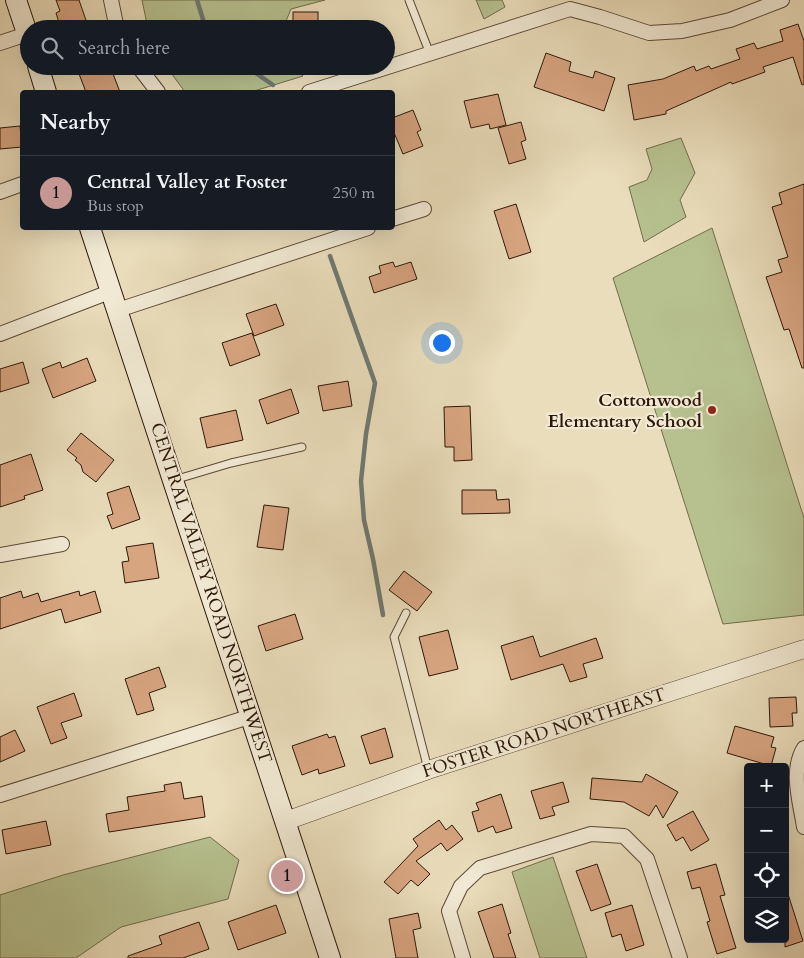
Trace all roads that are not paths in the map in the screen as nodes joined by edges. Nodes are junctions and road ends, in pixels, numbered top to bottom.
1 (16, 0) edge
2 (111, 0) edge
3 (410, 0) edge
4 (782, 0) edge
5 (570, 5) edge
6 (22, 20) edge
7 (115, 20) edge
8 (20, 39) edge
9 (0, 43) edge
10 (430, 54) junction
11 (395, 65) edge
12 (41, 75) edge
13 (145, 75) edge
14 (363, 75) edge
15 (45, 90) edge
16 (156, 90) edge
17 (315, 90) edge
18 (20, 185) edge
19 (0, 192) edge
20 (424, 209) dead end
21 (395, 218) edge
22 (91, 230) edge
23 (361, 230) edge
24 (115, 300) junction
25 (0, 334) edge
26 (302, 446) dead end
27 (174, 480) junction
28 (62, 544) dead end
29 (0, 555) edge
30 (406, 613) dead end
31 (804, 649) edge
32 (252, 716) junction
33 (804, 748) edge
34 (428, 770) junction
35 (0, 795) edge
36 (286, 820) junction
37 (804, 826) edge
38 (330, 958) edge
39 (463, 958) edge
40 (680, 958) edge

1 - 6 main road
2 - 7 street
3 - 10 lane
4 - 5 street
5 - 10 street
8 - 9 street
10 - 11 street
12 - 15 main road
13 - 16 street
14 - 17 street
18 - 19 street
20 - 21 street
22 - 24 main road, CENTRAL VALLEY ROAD NORTHWEST
23 - 24 street
24 - 25 street
24 - 27 main road, CENTRAL VALLEY ROAD NORTHWEST
26 - 27 lane
27 - 32 main road, CENTRAL VALLEY ROAD NORTHWEST
28 - 29 street
30 - 34 lane
31 - 34 street, FOSTER ROAD NORTHEAST
32 - 35 street
32 - 36 main road, CENTRAL VALLEY ROAD NORTHWEST
33 - 37 street
34 - 36 street, FOSTER ROAD NORTHEAST
36 - 38 main road, CENTRAL VALLEY ROAD NORTHWEST
39 - 40 street

